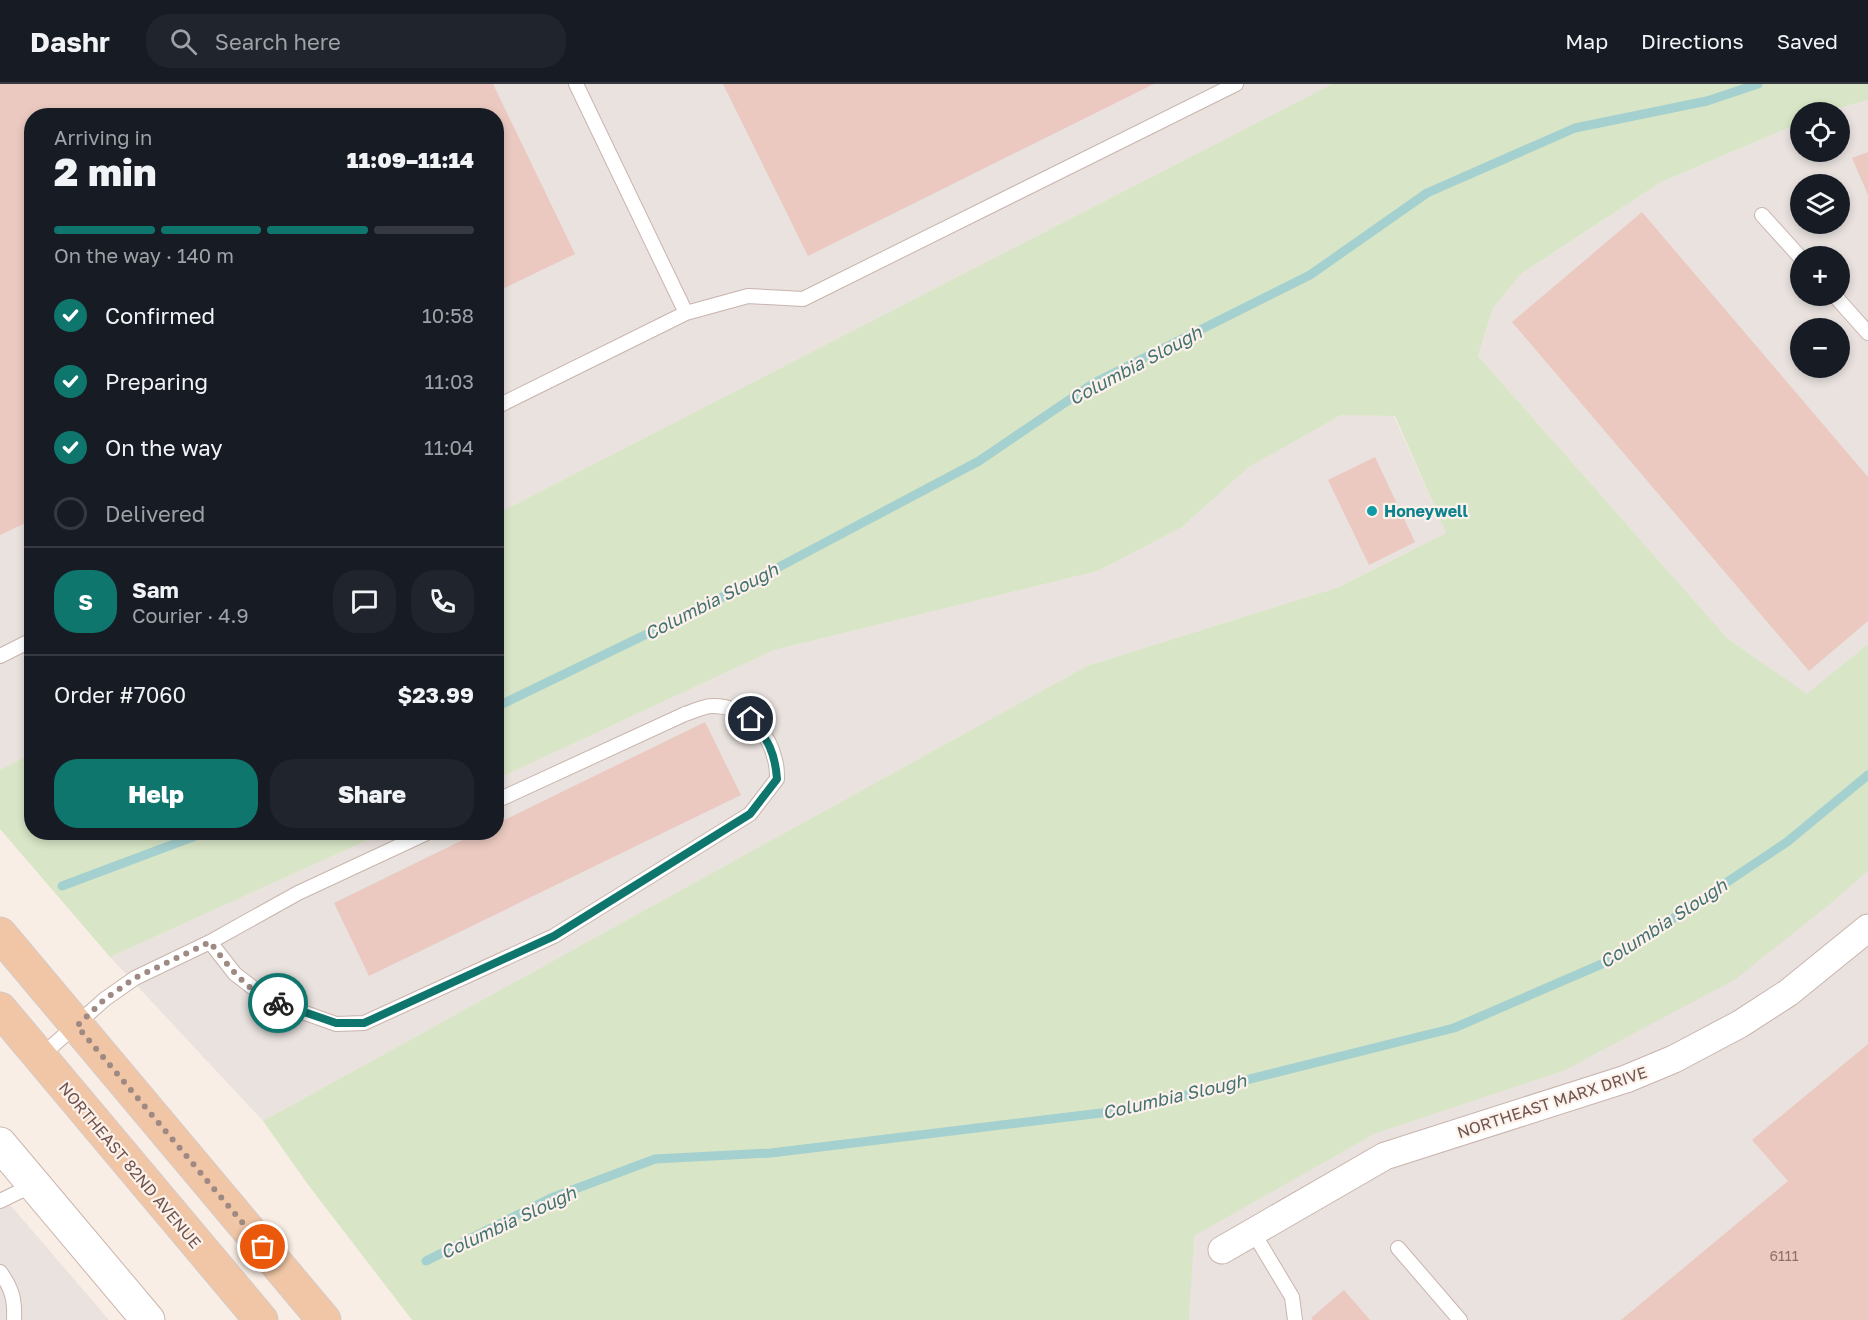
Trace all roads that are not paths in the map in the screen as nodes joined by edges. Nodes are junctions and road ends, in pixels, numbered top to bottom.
1 (576, 84) edge
2 (1236, 84) edge
3 (1762, 215) dead end
4 (1790, 246) edge
5 (1844, 306) edge
6 (686, 313) junction
7 (1868, 333) edge
8 (504, 403) edge
9 (24, 644) edge
10 (0, 656) edge
11 (504, 797) edge
12 (412, 840) edge
13 (1868, 928) edge
14 (0, 934) edge
15 (210, 942) junction
16 (0, 1009) edge
17 (77, 1026) junction
18 (40, 1057) junction
19 (0, 1144) edge
20 (34, 1184) junction
21 (0, 1201) edge
22 (1253, 1232) junction
23 (1398, 1248) dead end
24 (1222, 1250) dead end
25 (0, 1272) edge
26 (0, 1311) edge
27 (15, 1313) edge
28 (148, 1320) edge
29 (261, 1320) edge
30 (324, 1320) edge
31 (1295, 1320) edge
32 (1460, 1320) edge

1 - 6 lane
2 - 6 lane
3 - 4 lane
5 - 7 lane
6 - 8 lane
9 - 10 lane
11 - 15 lane
12 - 15 lane
13 - 22 street, NORTHEAST MARX DRIVE
14 - 17 main road
15 - 17 lane
16 - 18 main road, NORTHEAST 82ND AVENUE
17 - 18 lane
17 - 30 main road
18 - 29 main road, NORTHEAST 82ND AVENUE
19 - 20 street
20 - 21 lane
20 - 28 street
22 - 24 street, NORTHEAST MARX DRIVE
22 - 31 lane
23 - 32 lane
25 - 27 lane
26 - 27 lane

